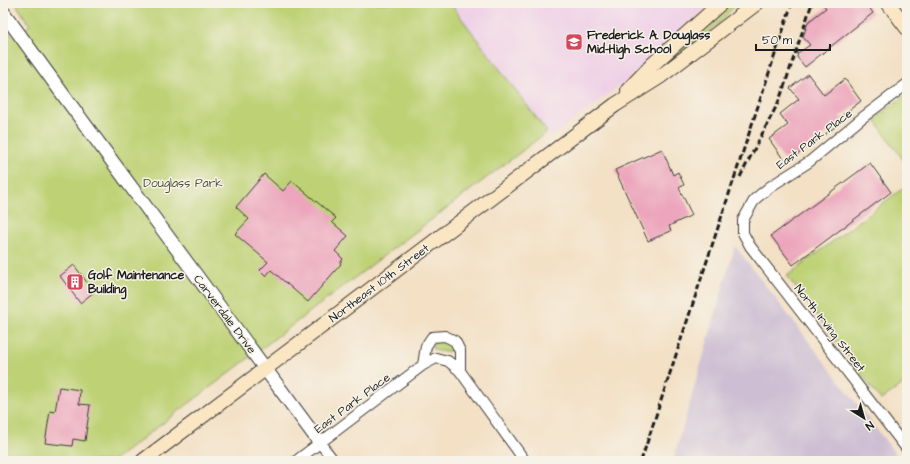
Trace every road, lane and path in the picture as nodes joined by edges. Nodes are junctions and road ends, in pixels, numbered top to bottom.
1 (722, 3) edge
2 (757, 3) edge
3 (888, 3) edge
4 (3, 12) edge
5 (907, 28) edge
6 (907, 84) edge
7 (614, 105) junction
8 (743, 220) joint
9 (423, 365) junction
10 (266, 369) junction
11 (460, 371) junction
12 (320, 443) junction
13 (907, 449) edge
14 (143, 461) edge
15 (296, 461) edge
16 (334, 461) edge
17 (525, 461) edge

1 - 7 main road, Northeast 10th Street
2 - 7 main road, Northeast 10th Street
3 - 5 main road
4 - 10 street, Carverdale Drive
6 - 8 street, East Park Place
7 - 10 main road, Northeast 10th Street
8 - 13 street, North Irving Street
9 - 11 street, East Park Place
9 - 11 street
9 - 12 street, East Park Place
10 - 12 street, Carverdale Drive
10 - 14 main road, Northeast 10th Street
11 - 17 street, East Park Place
12 - 15 street, East Park Place
12 - 16 street, Carverdale Drive

